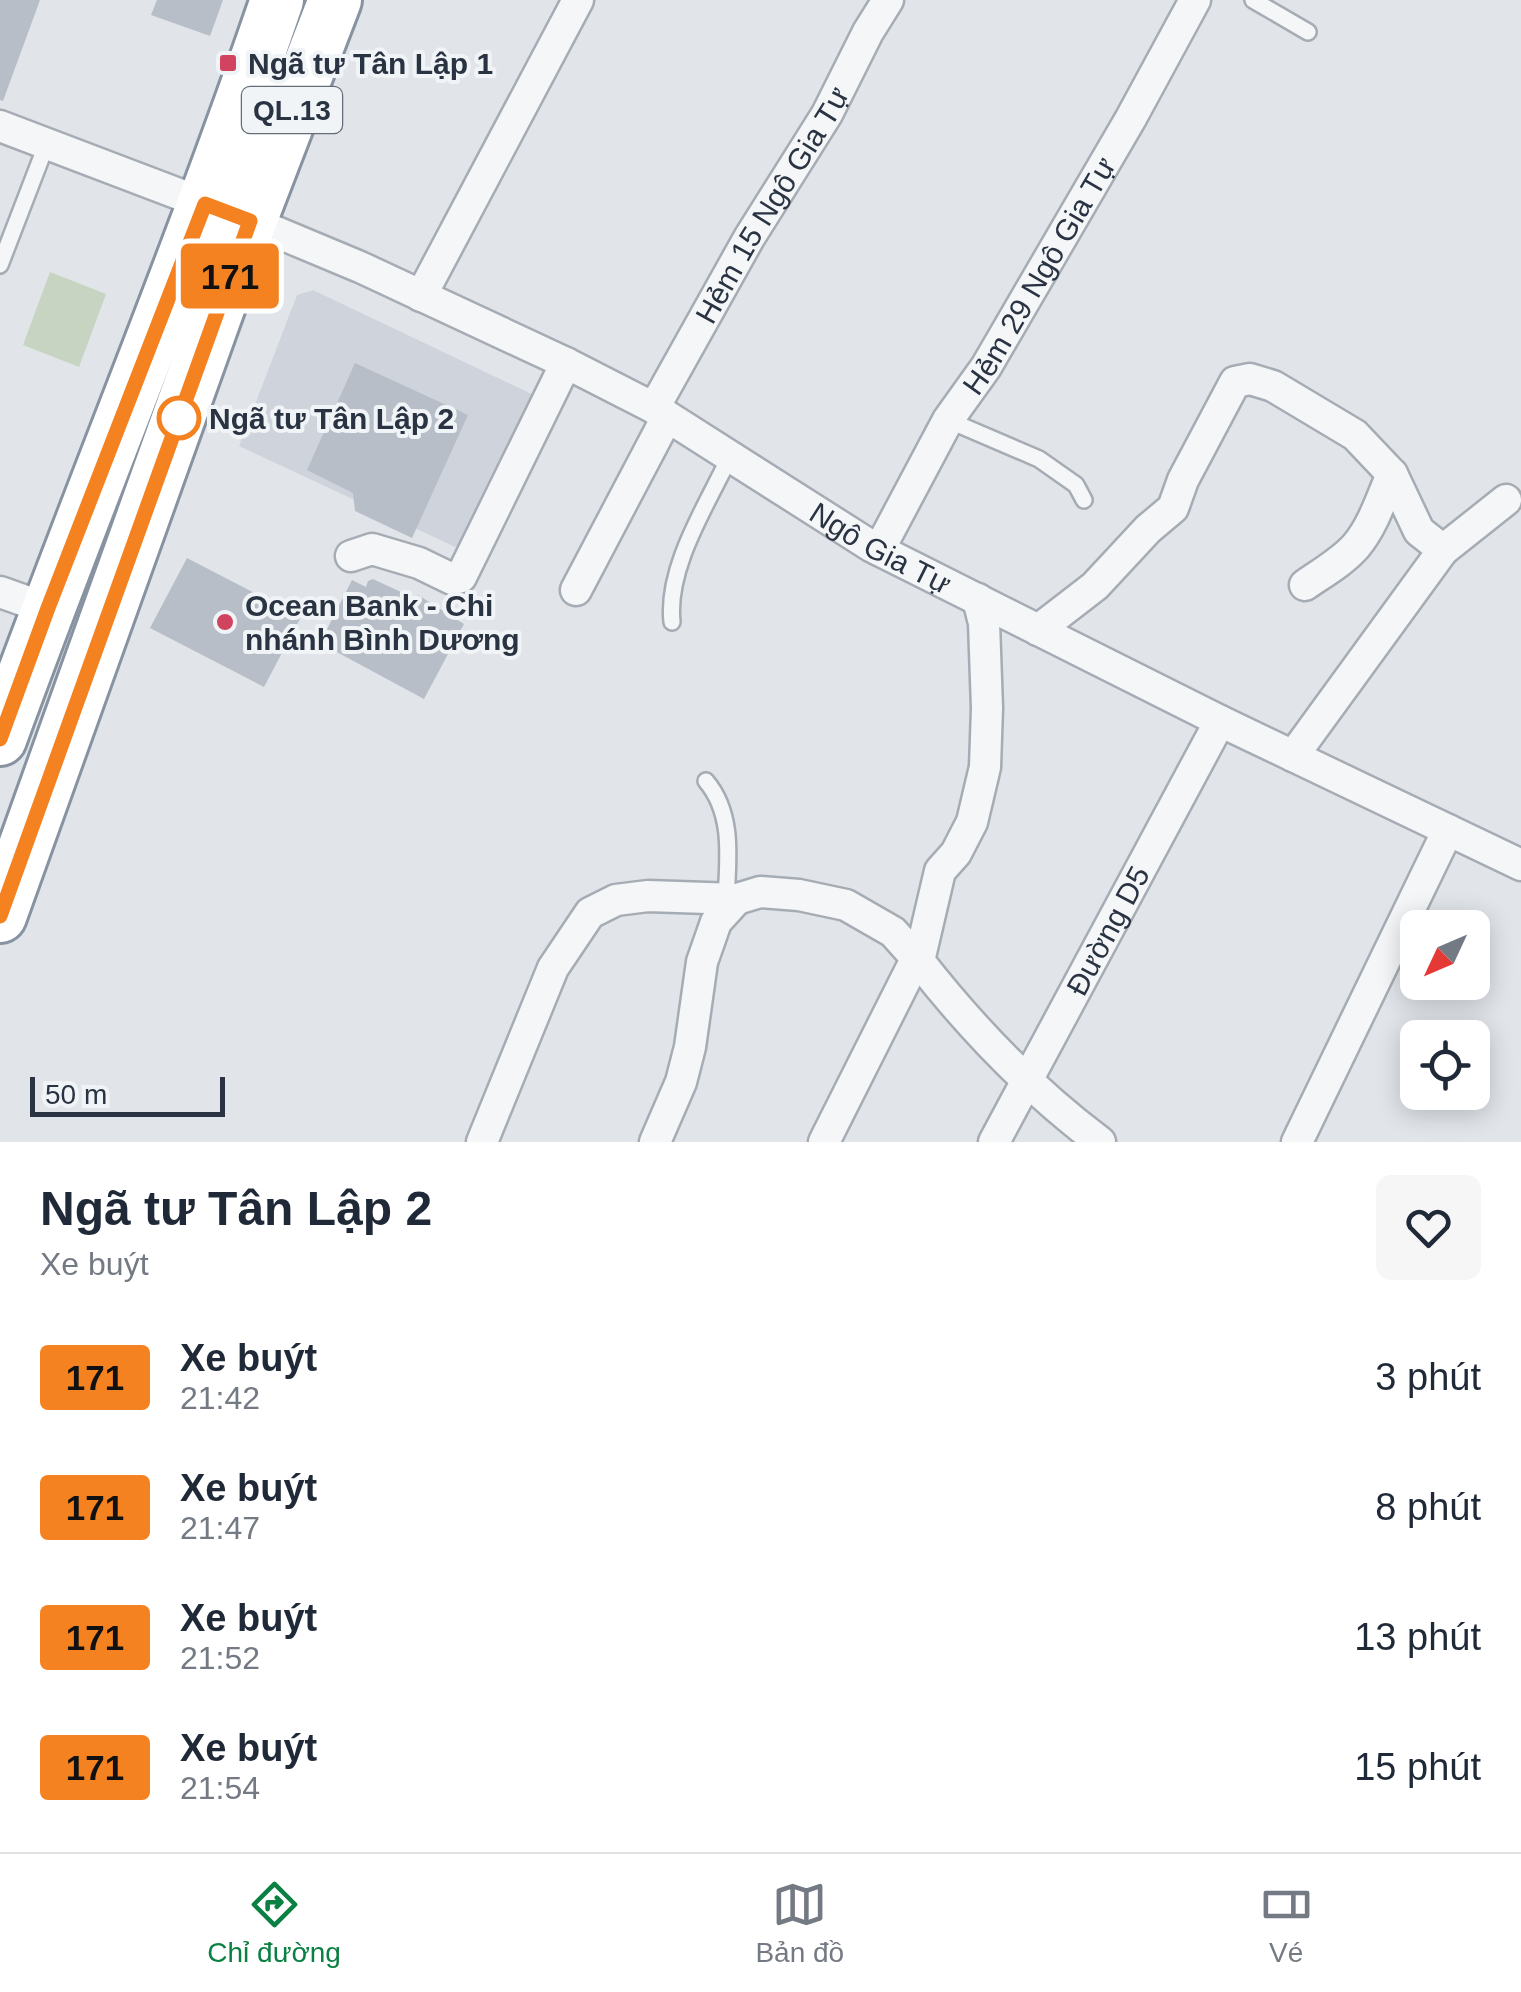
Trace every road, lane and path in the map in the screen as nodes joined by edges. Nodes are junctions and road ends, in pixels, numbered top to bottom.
1 (277, 0) edge
2 (335, 0) edge
3 (578, 0) edge
4 (888, 0) edge
5 (1195, 0) edge
6 (1253, 0) edge
7 (1308, 32) dead end
8 (1, 130) edge
9 (47, 142) junction
10 (228, 212) junction
11 (0, 265) edge
12 (421, 296) junction
13 (566, 363) junction
14 (660, 414) junction
15 (948, 420) junction
16 (730, 456) junction
17 (1392, 474) junction
18 (1084, 500) dead end
19 (1506, 500) dead end
20 (879, 550) junction
21 (1443, 550) junction
22 (351, 556) dead end
23 (1305, 585) dead end
24 (576, 590) dead end
25 (978, 599) junction
26 (24, 600) edge
27 (672, 622) dead end
28 (1038, 630) junction
29 (1220, 721) junction
30 (0, 739) edge
31 (1294, 756) junction
32 (706, 782) dead end
33 (1448, 830) junction
34 (1521, 865) edge
35 (731, 899) junction
36 (0, 916) edge
37 (920, 961) junction
38 (1026, 1080) junction
39 (482, 1142) edge
40 (654, 1142) edge
41 (824, 1142) edge
42 (994, 1142) edge
43 (1100, 1142) edge
44 (1298, 1142) edge

1 - 10 highway, QL.13
2 - 10 highway, QL.13
3 - 12 street
4 - 14 street, Hẻm 15 Ngô Gia Tự
5 - 15 street, Hẻm 29 Ngô Gia Tự
6 - 7 lane
8 - 9 street, Ngô Gia Tự
9 - 10 street, Ngô Gia Tự
9 - 11 lane
10 - 12 street, Ngô Gia Tự
10 - 26 highway, QL.13
10 - 36 highway, QL.13
12 - 13 street, Ngô Gia Tự
13 - 14 street, Ngô Gia Tự
13 - 22 street
14 - 16 street, Ngô Gia Tự
14 - 24 street, Hẻm 15 Ngô Gia Tự
15 - 18 lane
15 - 20 street, Hẻm 29 Ngô Gia Tự
16 - 20 street, Ngô Gia Tự
16 - 27 lane
17 - 21 street
17 - 23 street
17 - 28 street
19 - 21 street
20 - 25 street, Ngô Gia Tự
21 - 31 street
25 - 28 street, Ngô Gia Tự
25 - 37 street
26 - 30 highway, QL.13
28 - 29 street, Ngô Gia Tự
29 - 31 street, Ngô Gia Tự
29 - 38 street, Đường D5
31 - 33 street, Ngô Gia Tự
32 - 35 lane
33 - 34 street, Ngô Gia Tự
33 - 44 street
35 - 37 street
35 - 39 street
35 - 40 street
37 - 38 street
37 - 41 street
38 - 42 street, Đường D5
38 - 43 street

